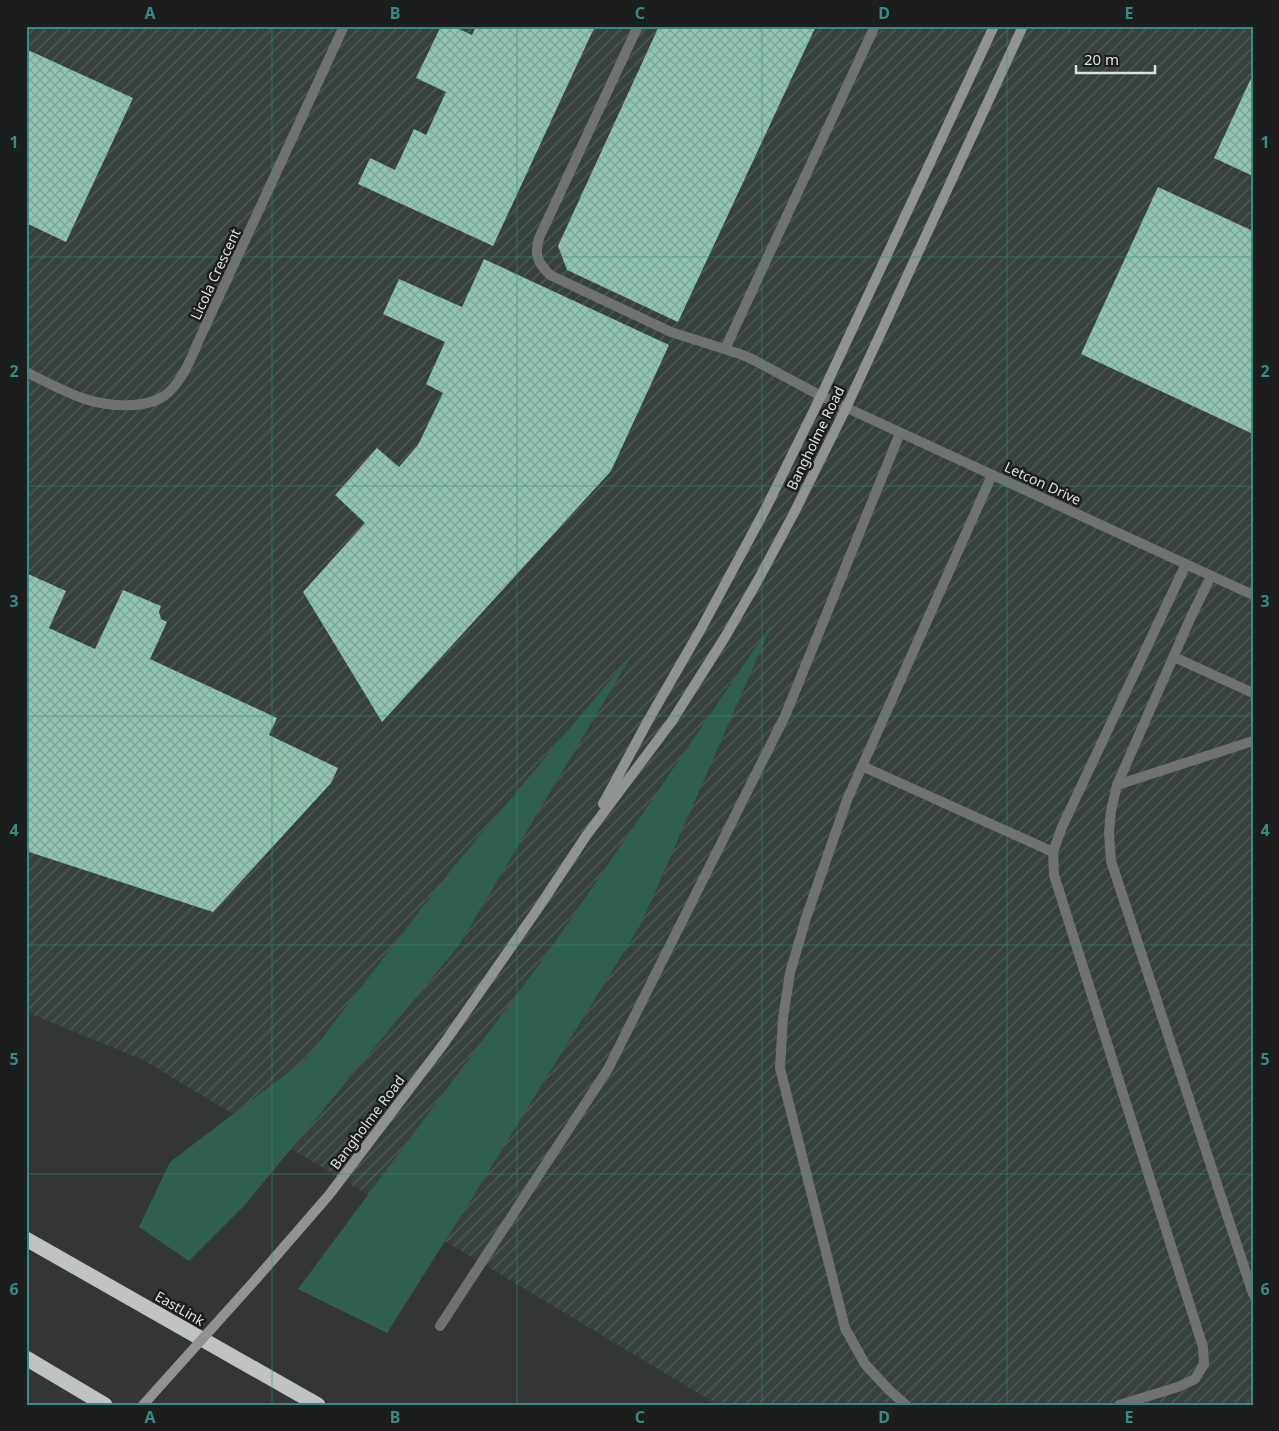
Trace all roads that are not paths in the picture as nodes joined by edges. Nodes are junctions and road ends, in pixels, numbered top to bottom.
1 (344, 26) edge
2 (638, 26) edge
3 (875, 26) edge
4 (994, 26) edge
5 (1023, 26) edge
6 (725, 349) junction
7 (26, 372) edge
8 (822, 396) junction
9 (846, 408) junction
10 (900, 432) junction
11 (992, 475) junction
12 (1186, 564) junction
13 (1212, 576) junction
14 (1253, 595) edge
15 (1174, 657) junction
16 (1253, 694) edge
17 (1253, 741) edge
18 (862, 766) junction
19 (1118, 785) junction
20 (586, 836) junction
21 (1053, 852) junction
22 (26, 1239) edge
23 (1253, 1294) edge
24 (440, 1326) dead end
25 (26, 1358) edge
26 (105, 1405) edge
27 (143, 1405) edge
28 (318, 1405) edge
29 (906, 1405) edge
30 (1119, 1405) edge

1 - 7 street, Licola Crescent
2 - 6 street, Letcon Drive
3 - 6 street
4 - 8 main road, Bangholme Road
5 - 9 main road, Bangholme Road
6 - 8 street, Letcon Drive
8 - 9 street, Letcon Drive
8 - 20 main road, Bangholme Road
9 - 10 street, Letcon Drive
9 - 20 main road, Bangholme Road
10 - 11 street, Letcon Drive
10 - 24 street
11 - 12 street, Letcon Drive
11 - 18 street
12 - 13 street, Letcon Drive
12 - 21 street
13 - 14 street, Letcon Drive
13 - 15 street
15 - 16 street
15 - 19 street
17 - 19 street
18 - 21 street
18 - 29 street
19 - 23 street
20 - 27 main road, Bangholme Road, bridge
21 - 30 street
22 - 28 highway, EastLink
25 - 26 highway

